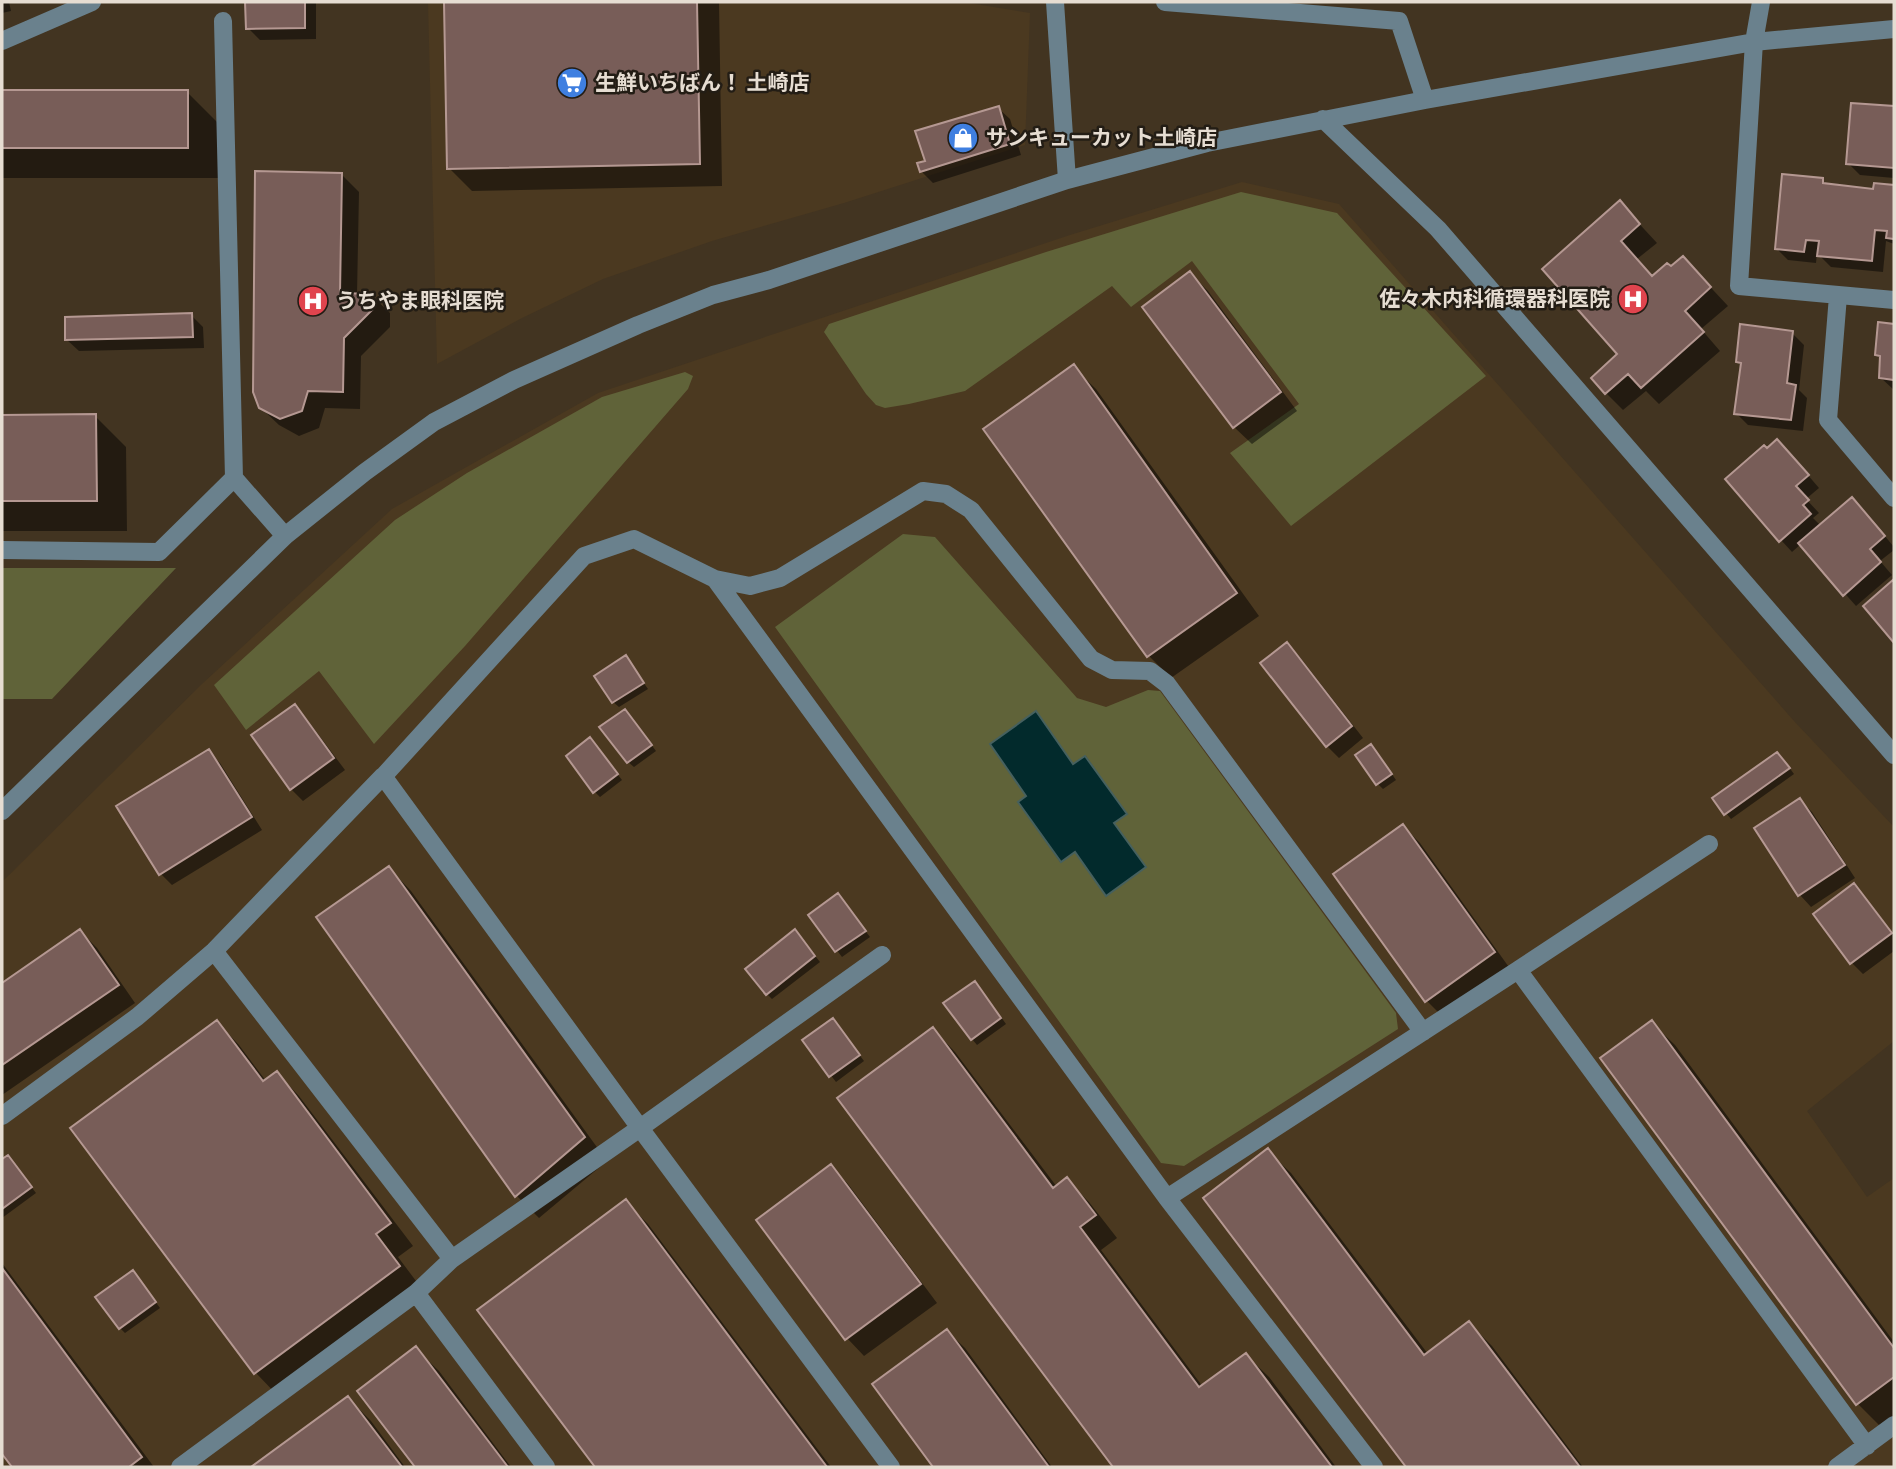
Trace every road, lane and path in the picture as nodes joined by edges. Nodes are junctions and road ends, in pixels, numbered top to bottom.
1 (92, 2) edge
2 (1055, 2) edge
3 (1165, 2) edge
4 (1761, 2) edge
5 (222, 21) dead end
6 (1894, 29) edge
7 (2, 41) edge
8 (1754, 41) junction
9 (1425, 100) junction
10 (1323, 119) junction
11 (1067, 180) junction
12 (1838, 296) junction
13 (1894, 300) edge
14 (234, 478) junction
15 (1894, 498) edge
16 (285, 536) junction
17 (2, 551) edge
18 (715, 579) junction
19 (1894, 755) edge
20 (379, 781) junction
21 (2, 811) edge
22 (1709, 844) dead end
23 (214, 951) junction
24 (882, 955) dead end
25 (1518, 970) junction
26 (1423, 1031) junction
27 (2, 1116) edge
28 (640, 1128) junction
29 (1167, 1198) junction
30 (452, 1259) junction
31 (416, 1293) junction
32 (1894, 1425) edge
33 (1867, 1446) junction
34 (180, 1467) edge
35 (546, 1467) edge
36 (891, 1467) edge
37 (1374, 1467) edge
38 (1837, 1467) edge

1 - 7 street
2 - 11 street
3 - 9 street
4 - 8 street
5 - 14 street
6 - 8 street
8 - 9 street
8 - 12 street
9 - 10 street
10 - 11 street
10 - 19 street
11 - 16 street
12 - 13 street
12 - 15 street
14 - 16 street
14 - 17 street
16 - 21 street
18 - 20 street
18 - 26 street
18 - 29 street
20 - 23 street
20 - 28 street
22 - 25 street
23 - 27 street
23 - 30 street
24 - 28 street
25 - 26 street
25 - 33 street
26 - 29 street
28 - 30 street
28 - 36 street
29 - 37 street
30 - 31 street
31 - 34 street
31 - 35 street
32 - 33 street
33 - 38 street

